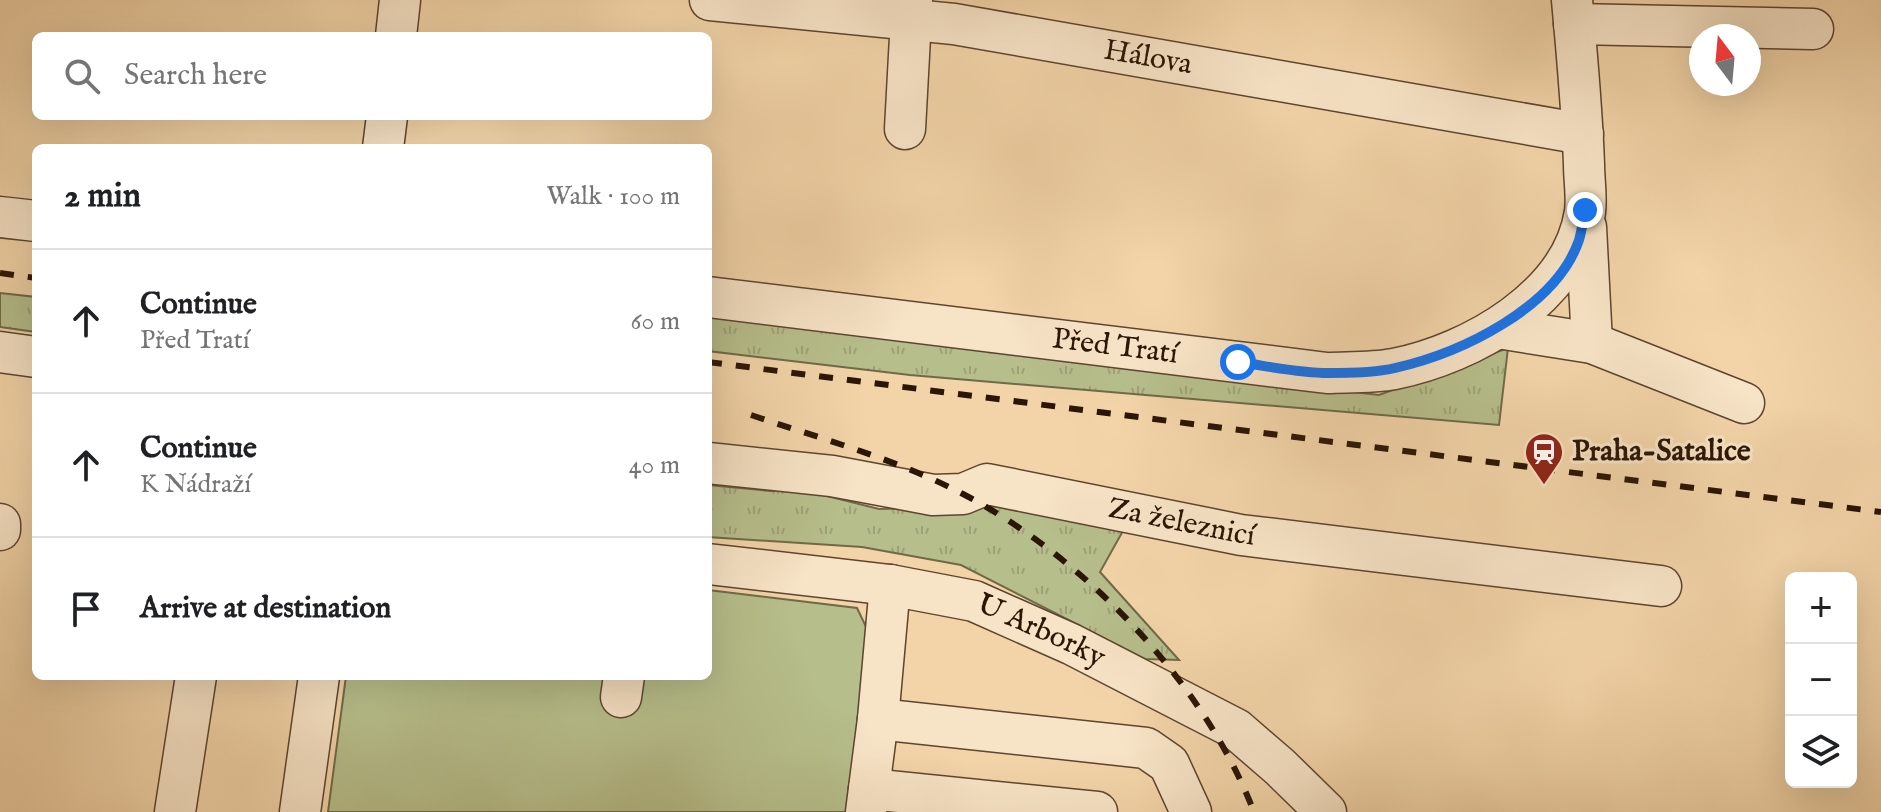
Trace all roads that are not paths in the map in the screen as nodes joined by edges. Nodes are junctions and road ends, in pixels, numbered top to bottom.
1 (400, 0) edge
2 (710, 0) edge
3 (911, 10) edge
4 (1573, 12) edge
5 (1813, 29) dead end
6 (396, 32) edge
7 (386, 120) edge
8 (905, 129) dead end
9 (1583, 134) junction
10 (384, 144) edge
11 (1585, 210) junction
12 (0, 217) edge
13 (32, 221) edge
14 (712, 297) edge
15 (1498, 328) junction
16 (1592, 343) junction
17 (0, 352) edge
18 (32, 356) edge
19 (1744, 403) dead end
20 (712, 463) edge
21 (712, 564) edge
22 (890, 585) junction
23 (1661, 586) dead end
24 (195, 680) edge
25 (318, 680) edge
26 (878, 719) junction
27 (868, 800) edge
28 (175, 812) edge
29 (300, 812) edge
30 (1097, 812) edge
31 (1191, 812) edge
32 (1326, 812) edge

1 - 6 street
2 - 3 street, Hálova
3 - 8 street
3 - 9 street, Hálova
4 - 5 street
4 - 9 street
7 - 10 street
9 - 11 street
11 - 15 street, Před Tratí
11 - 16 street
12 - 13 street
14 - 15 street, Před Tratí
15 - 16 street
16 - 19 street
17 - 18 street
20 - 23 street, Za železnicí
21 - 22 street, U Arborky
22 - 26 street
22 - 32 street, U Arborky
24 - 28 street
25 - 29 street
26 - 27 street
26 - 31 street
27 - 30 street

